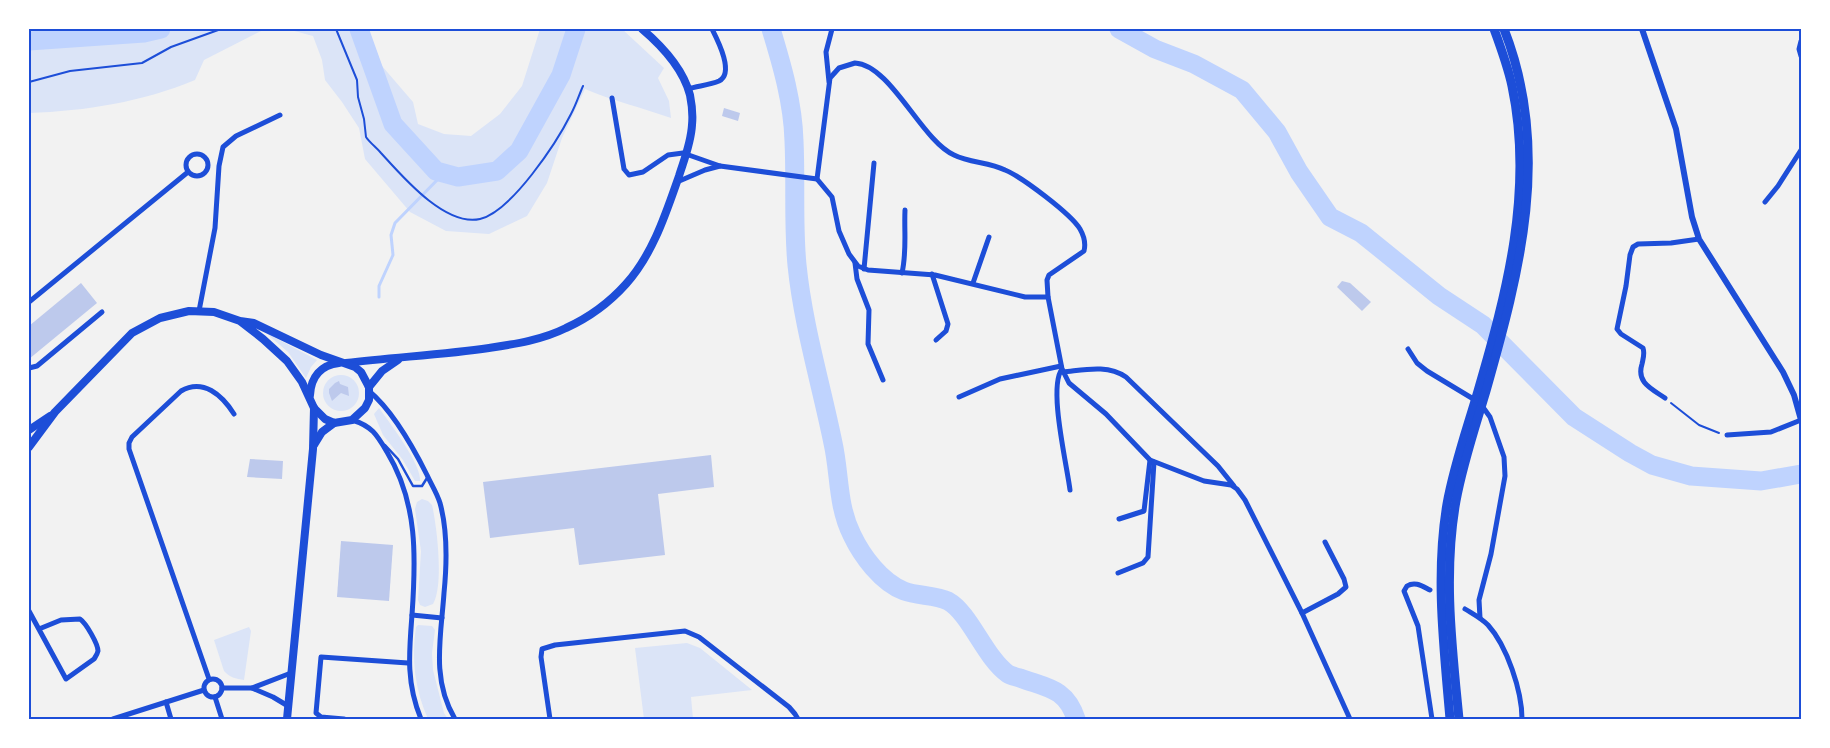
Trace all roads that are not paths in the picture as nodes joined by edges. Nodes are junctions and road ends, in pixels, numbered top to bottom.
1 (642, 29) edge
2 (712, 29) edge
3 (832, 29) edge
4 (1494, 29) edge
5 (1504, 29) edge
6 (1642, 29) edge
7 (1801, 41) edge
8 (1801, 56) edge
9 (829, 82) junction
10 (688, 89) junction
11 (612, 98) dead end
12 (280, 115) dead end
13 (1801, 150) edge
14 (686, 153) junction
15 (1524, 158) junction
16 (874, 163) dead end
17 (720, 166) junction
18 (188, 172) junction
19 (817, 179) junction
20 (677, 182) junction
21 (1765, 202) dead end
22 (905, 210) dead end
23 (989, 236) dead end
24 (1698, 240) junction
25 (855, 262) junction
26 (864, 269) junction
27 (902, 273) junction
28 (932, 274) junction
29 (973, 283) junction
30 (1048, 297) junction
31 (29, 302) edge
32 (199, 311) junction
33 (102, 312) dead end
34 (240, 321) junction
35 (936, 340) dead end
36 (1408, 349) dead end
37 (400, 359) junction
38 (342, 363) junction
39 (29, 368) edge
40 (1062, 369) junction
41 (883, 380) dead end
42 (369, 389) junction
43 (310, 397) junction
44 (959, 397) dead end
45 (1665, 398) road end
46 (314, 408) junction
47 (55, 412) junction
48 (234, 414) dead end
49 (352, 420) junction
50 (1801, 420) edge
51 (334, 423) junction
52 (29, 430) edge
53 (1727, 435) road end
54 (380, 440) junction
55 (29, 446) edge
56 (312, 449) junction
57 (1152, 461) junction
58 (1458, 473) junction
59 (428, 477) junction
60 (1237, 489) junction
61 (1070, 490) dead end
62 (1119, 519) dead end
63 (1324, 542) dead end
64 (1118, 574) dead end
65 (1430, 590) dead end
66 (1466, 609) dead end
67 (29, 611) edge
68 (1302, 613) junction
69 (412, 615) junction
70 (442, 618) junction
71 (1480, 618) junction
72 (39, 629) junction
73 (408, 663) junction
74 (291, 673) junction
75 (209, 679) junction
76 (222, 688) junction
77 (252, 688) junction
78 (204, 690) junction
79 (215, 697) junction
80 (166, 702) junction
81 (288, 706) junction
82 (113, 719) edge
83 (171, 719) edge
84 (222, 719) edge
85 (287, 719) edge
86 (344, 719) edge
87 (421, 719) edge
88 (455, 719) edge
89 (550, 719) edge
90 (798, 719) edge
91 (1350, 719) edge
92 (1432, 719) edge
93 (1450, 719) edge
94 (1459, 719) edge
95 (1522, 719) edge

1 - 10 main road
2 - 10 street
3 - 9 street
4 - 15 highway
5 - 15 highway
6 - 24 street
7 - 8 street
9 - 19 street
9 - 30 street
10 - 14 main road
11 - 14 street
12 - 32 street
13 - 21 street
14 - 17 street
14 - 20 main road
15 - 58 highway
16 - 26 street
17 - 19 street
17 - 20 street
18 - 18 street
18 - 31 street
19 - 25 street
20 - 37 main road
22 - 27 street
23 - 29 street
24 - 45 street
24 - 50 street
25 - 26 street
25 - 41 street
26 - 27 street
27 - 28 street
28 - 29 street
28 - 35 street
29 - 30 street
30 - 40 street
32 - 34 main road
32 - 47 main road
33 - 39 street
34 - 38 main road
34 - 43 main road
36 - 71 street
37 - 38 main road
37 - 42 main road
38 - 42 main road
38 - 43 main road
40 - 44 street
40 - 57 street
40 - 60 street
40 - 61 street
42 - 49 main road
42 - 59 street
43 - 46 main road
46 - 51 main road
46 - 56 main road
47 - 52 main road
47 - 55 main road
48 - 75 street
49 - 51 main road
49 - 54 street
50 - 53 street
51 - 56 main road
54 - 59 lane
54 - 69 street
56 - 74 main road
57 - 60 street
57 - 62 street
57 - 64 street
58 - 93 highway
58 - 94 highway
59 - 70 street
60 - 68 street
63 - 68 street
65 - 92 street
66 - 71 street
67 - 72 street
68 - 91 street
69 - 70 street
69 - 73 street
70 - 88 street
71 - 95 street
72 - 72 street
73 - 86 street
73 - 87 street
74 - 77 street
74 - 81 main road
75 - 76 street
75 - 78 street
76 - 77 street
76 - 79 street
77 - 81 street
78 - 79 street
78 - 80 street
79 - 84 street
80 - 82 street
80 - 83 street
81 - 85 main road
89 - 90 street

